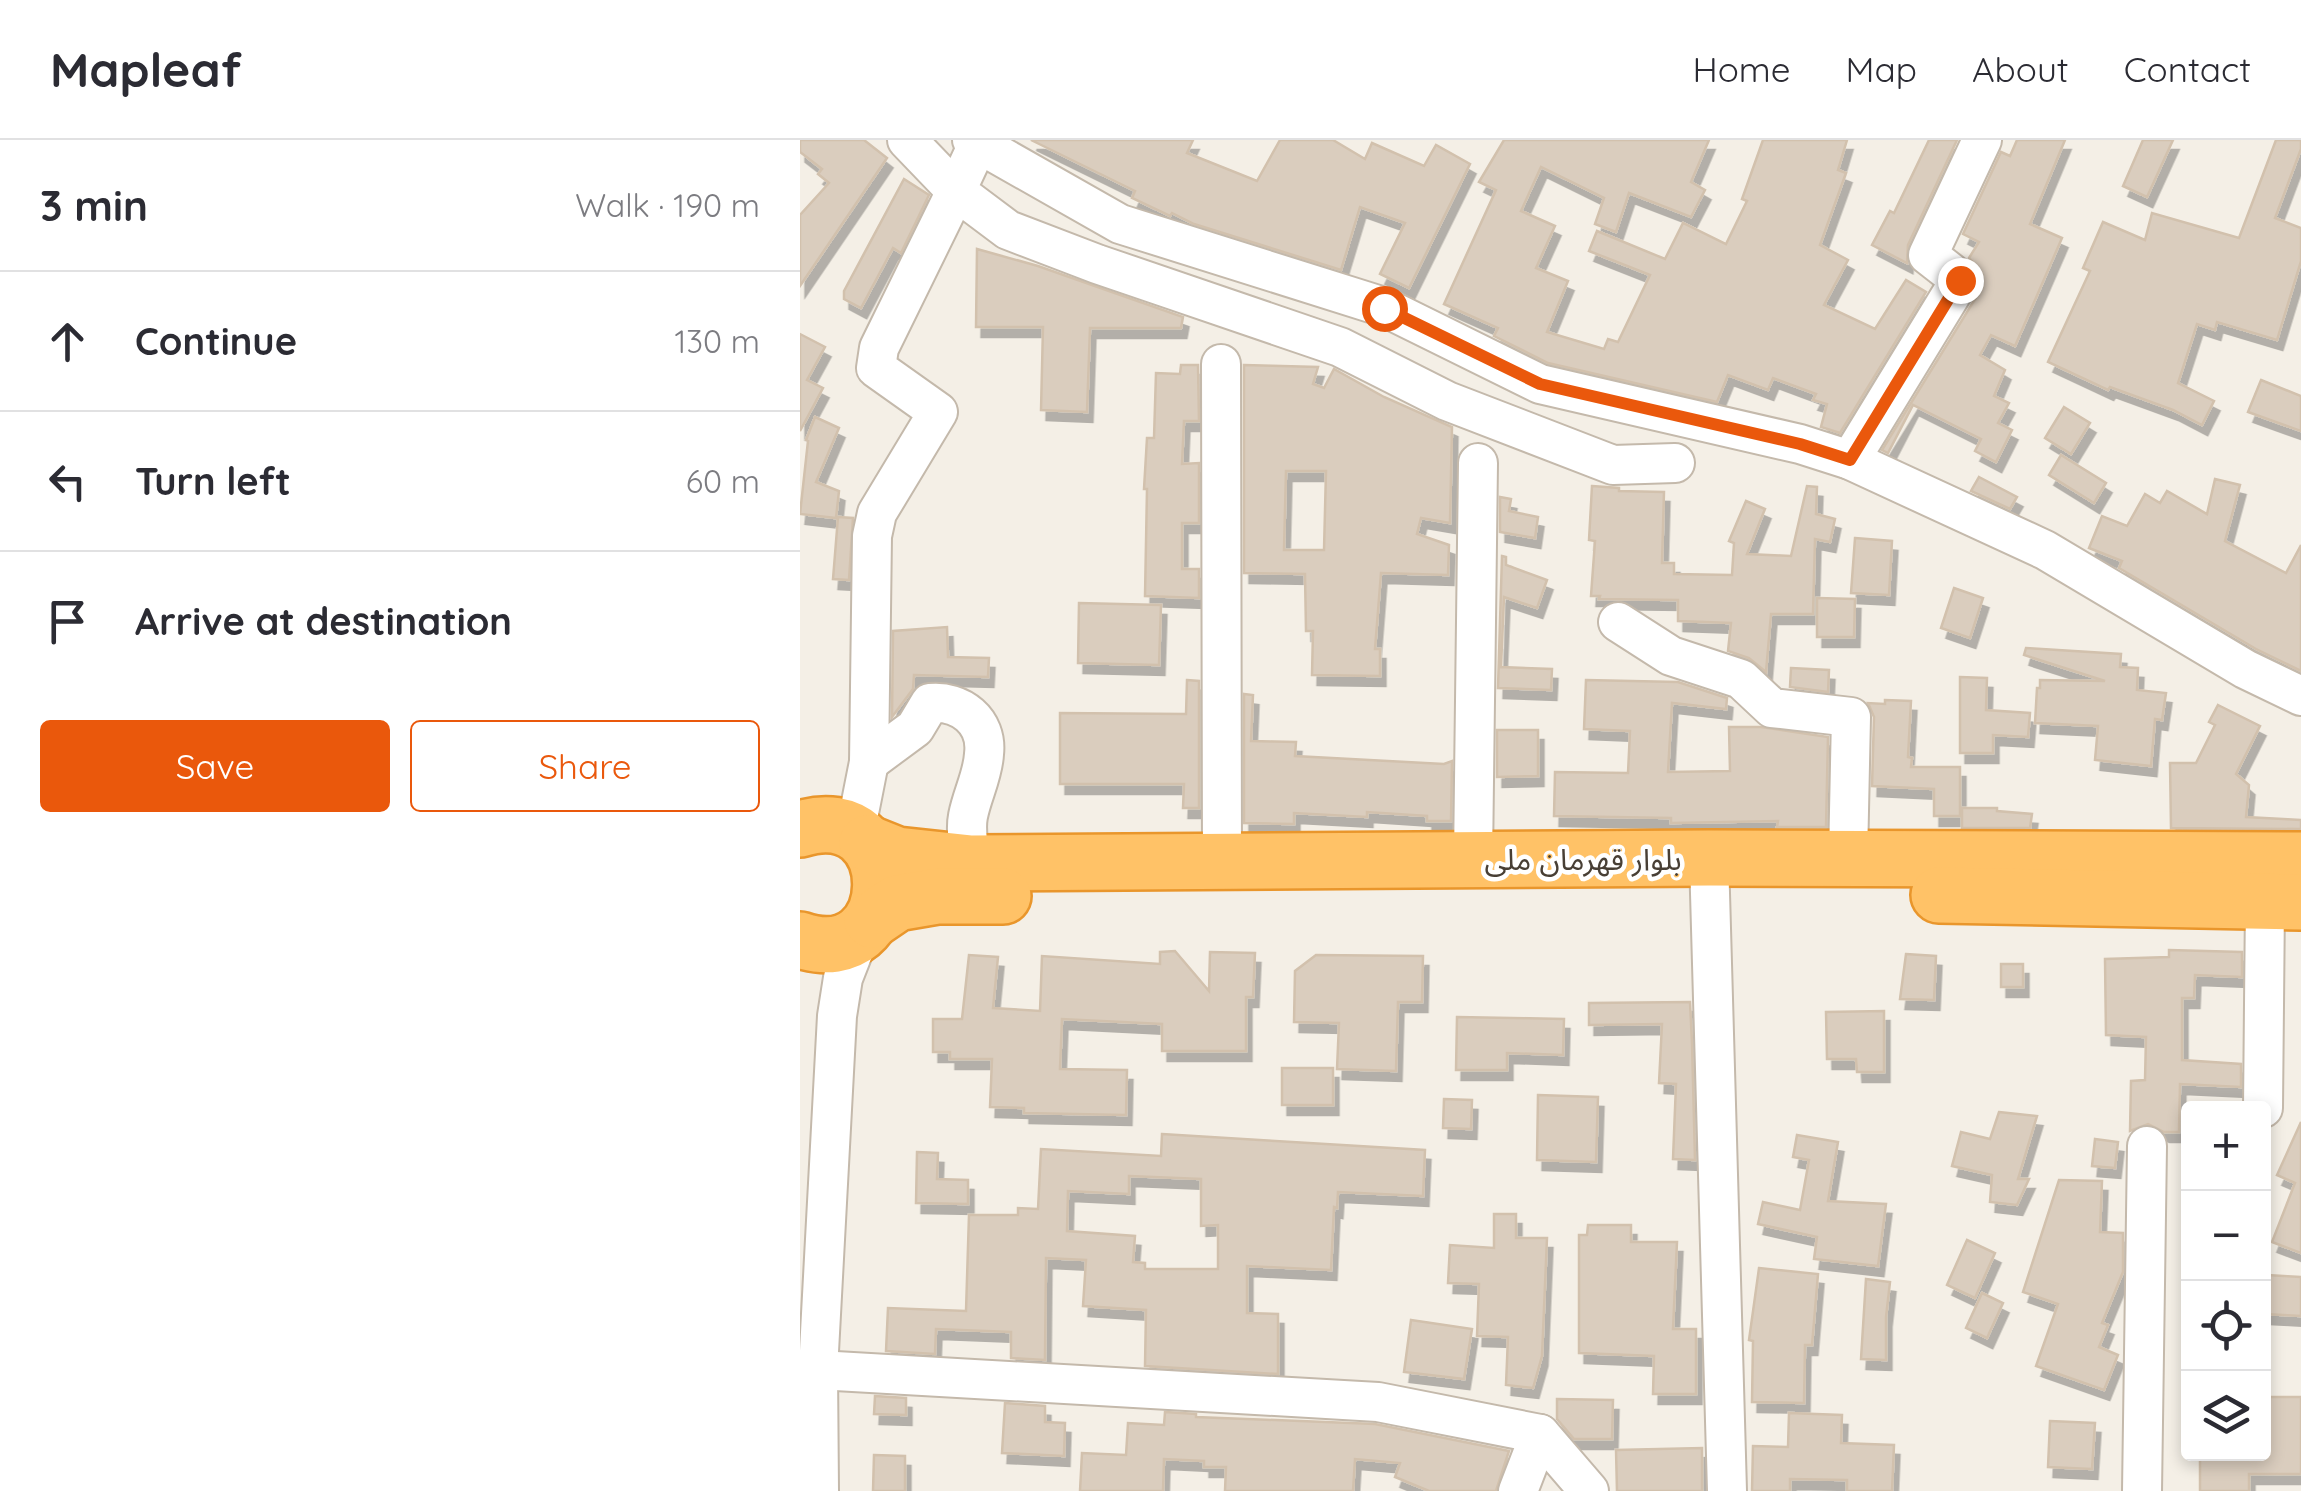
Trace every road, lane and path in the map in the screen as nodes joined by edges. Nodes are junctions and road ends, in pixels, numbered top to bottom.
1 (907, 140) edge
2 (1982, 140) edge
3 (975, 142) edge
4 (956, 192) junction
5 (1221, 364) dead end
6 (1540, 384) junction
7 (1524, 431) junction
8 (1850, 460) junction
9 (1478, 462) dead end
10 (1674, 464) dead end
11 (1618, 622) dead end
12 (2301, 696) edge
13 (869, 762) junction
14 (800, 829) edge
15 (861, 838) junction
16 (1848, 858) junction
17 (1473, 860) junction
18 (2301, 860) edge
19 (1222, 862) junction
20 (970, 863) junction
21 (1709, 874) junction
22 (2283, 902) edge
23 (866, 926) junction
24 (800, 940) edge
25 (2264, 1101) edge
26 (2147, 1146) dead end
27 (818, 1370) junction
28 (1540, 1434) junction
29 (819, 1491) edge
30 (1518, 1491) edge
31 (1590, 1491) edge
32 (1727, 1491) edge
33 (2142, 1491) edge

1 - 4 street
2 - 8 street
3 - 4 street
3 - 6 street
4 - 7 street
4 - 13 street
5 - 19 street
6 - 7 street
6 - 8 street
7 - 10 street
8 - 12 street
9 - 17 street
11 - 16 street
13 - 15 street
13 - 20 street
14 - 15 highway, بلوار قهرمان ملی
15 - 20 highway, بلوار قهرمان ملی
15 - 23 highway
16 - 18 highway, بلوار قهرمان ملی
16 - 21 highway, بلوار قهرمان ملی
17 - 19 highway, بلوار قهرمان ملی
17 - 21 highway, بلوار قهرمان ملی
19 - 20 highway, بلوار قهرمان ملی
21 - 22 highway, بلوار قهرمان ملی
21 - 23 highway, بلوار قهرمان ملی
21 - 32 street
22 - 25 street
23 - 24 highway, بلوار قهرمان ملی
23 - 27 street
26 - 33 street
27 - 28 street
27 - 29 street
28 - 30 street
28 - 31 street

